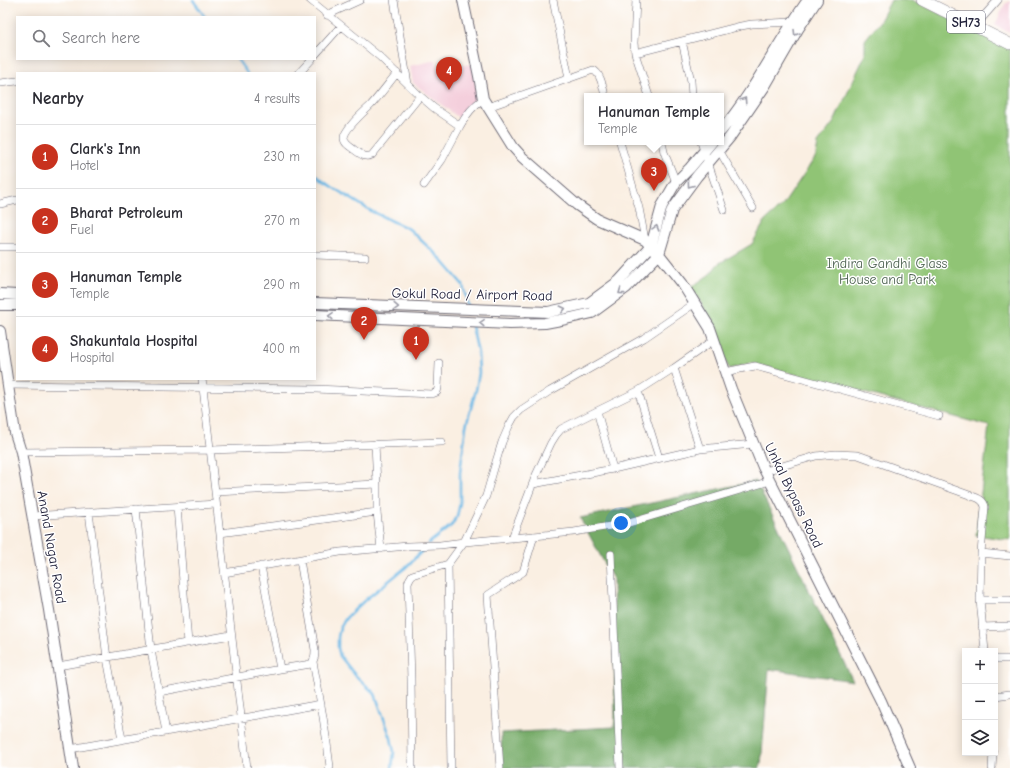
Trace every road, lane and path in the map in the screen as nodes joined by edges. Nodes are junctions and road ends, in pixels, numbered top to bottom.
1 (310, 0) edge
2 (360, 0) edge
3 (394, 0) edge
4 (463, 0) edge
5 (553, 0) edge
6 (808, 0) edge
7 (817, 0) edge
8 (922, 0) edge
9 (998, 0) edge
10 (638, 1) edge
11 (327, 15) junction
12 (792, 22) junction
13 (341, 26) junction
14 (975, 26) junction
15 (682, 41) junction
16 (1010, 44) edge
17 (635, 52) junction
18 (316, 55) edge
19 (311, 60) edge
20 (300, 72) edge
21 (397, 74) junction
22 (569, 78) junction
23 (16, 82) edge
24 (0, 83) edge
25 (408, 84) junction
26 (604, 93) edge
27 (648, 93) edge
28 (692, 93) edge
29 (420, 96) junction
30 (485, 103) junction
31 (460, 126) junction
32 (724, 127) edge
33 (724, 141) edge
34 (621, 145) edge
35 (663, 145) edge
36 (703, 146) edge
37 (715, 146) edge
38 (708, 162) junction
39 (676, 182) junction
40 (424, 185) dead end
41 (16, 200) edge
42 (0, 204) edge
43 (753, 208) dead end
44 (724, 210) dead end
45 (648, 243) junction
46 (0, 246) edge
47 (16, 246) edge
48 (659, 254) junction
49 (316, 256) edge
50 (365, 257) dead end
51 (0, 294) edge
52 (16, 295) edge
53 (316, 303) edge
54 (695, 303) junction
55 (0, 305) edge
56 (16, 305) edge
57 (316, 315) edge
58 (548, 317) junction
59 (0, 332) edge
60 (714, 340) junction
61 (439, 363) dead end
62 (674, 368) junction
63 (725, 372) junction
64 (202, 380) edge
65 (8, 385) junction
66 (203, 388) junction
67 (638, 391) junction
68 (596, 411) junction
69 (939, 416) dead end
70 (442, 442) dead end
71 (375, 444) junction
72 (753, 444) junction
73 (700, 449) junction
74 (210, 450) junction
75 (21, 452) junction
76 (659, 458) junction
77 (613, 469) junction
78 (765, 471) junction
79 (770, 481) junction
80 (377, 484) junction
81 (533, 484) junction
82 (215, 492) junction
83 (216, 504) junction
84 (177, 507) junction
85 (136, 510) junction
86 (89, 512) junction
87 (377, 512) junction
88 (32, 516) junction
89 (220, 534) junction
90 (534, 536) junction
91 (512, 538) junction
92 (464, 542) junction
93 (381, 549) junction
94 (981, 553) junction
95 (611, 554) dead end
96 (1010, 556) edge
97 (300, 560) junction
98 (448, 564) junction
99 (261, 566) junction
100 (224, 573) junction
101 (980, 600) junction
102 (1010, 600) edge
103 (1010, 626) edge
104 (982, 627) junction
105 (231, 636) junction
106 (188, 643) junction
107 (985, 648) edge
108 (152, 650) junction
109 (107, 658) junction
110 (998, 659) edge
111 (1010, 659) edge
112 (313, 662) junction
113 (58, 666) junction
114 (280, 669) junction
115 (236, 677) junction
116 (159, 692) junction
117 (1010, 694) edge
118 (998, 696) edge
119 (321, 704) junction
120 (241, 718) junction
121 (166, 732) junction
122 (122, 739) junction
123 (70, 748) junction
124 (993, 756) edge
125 (73, 768) edge
126 (247, 768) edge
127 (329, 768) edge
128 (412, 768) edge
129 (451, 768) edge
130 (500, 768) edge
131 (620, 768) edge
132 (910, 768) edge
133 (992, 768) edge

1 - 11 street
2 - 11 street
3 - 25 street
4 - 30 main road
5 - 22 street
6 - 12 main road
7 -> 33 main road, Gokul Road / Airport Road
8 - 14 main road, SH73
9 - 14 street
10 - 17 street
11 - 13 street
12 - 15 street
32 -> 12 main road
13 - 18 street
13 - 21 street
14 - 16 main road, SH73
15 - 17 street
15 - 28 street
17 - 27 street
19 - 20 street
21 - 25 street
21 - 29 street
22 - 26 street
22 - 30 street
23 - 24 street
25 - 29 street
29 - 31 street
30 - 31 street
30 - 45 main road
31 - 40 street
34 - 45 street
35 - 39 street
36 - 37 main road, Gokul Road / Airport Road
36 - 38 street
36 - 39 main road, Gokul Road / Airport Road
37 - 38 main road, Gokul Road / Airport Road
37 - 43 street
38 - 44 street
38 -> 48 main road, Gokul Road / Airport Road
45 -> 39 main road, Gokul Road / Airport Road
41 - 42 street
45 - 48 main road, Unkal Bypass Road
58 -> 45 main road, Gokul Road / Airport Road
46 - 47 street
48 - 54 main road, Unkal Bypass Road
48 -> 58 main road, Gokul Road / Airport Road
49 - 50 street
51 - 52 main road
53 -> 58 main road, Gokul Road / Airport Road
54 - 60 main road, Unkal Bypass Road
54 - 92 street
55 - 56 main road
58 -> 57 main road, Gokul Road / Airport Road
59 - 65 main road, Anand Nagar Road
60 - 62 street
60 - 63 main road, Unkal Bypass Road
61 - 66 street
62 - 67 street
62 - 73 street
63 - 69 street
63 - 72 main road, Unkal Bypass Road
64 - 66 street
65 - 66 street
65 - 75 main road, Anand Nagar Road
66 - 74 street
67 - 68 street
67 - 76 street
68 - 77 street
68 - 81 street
70 - 71 street
71 - 74 street
71 - 80 street
72 - 73 street
72 - 78 main road, Unkal Bypass Road
73 - 76 street
74 - 75 street
74 - 82 street
75 - 88 main road, Anand Nagar Road
76 - 77 street
77 - 81 street
78 - 79 main road, Unkal Bypass Road
78 - 94 street
79 - 90 street
79 - 132 main road, Unkal Bypass Road
80 - 82 street
80 - 87 street
81 - 91 street
82 - 83 street
83 - 84 street
83 - 89 street
84 - 85 street
84 - 106 street
85 - 86 street
85 - 108 street
86 - 88 street
86 - 109 street
87 - 89 street
87 - 93 street
88 - 113 main road, Anand Nagar Road
89 - 100 street
90 - 91 street
90 - 130 street
91 - 92 street
92 - 93 street
92 - 98 street
93 - 97 street
94 - 96 street
94 - 101 street
95 - 131 street
97 - 99 street
97 - 112 street
98 - 128 street
98 - 129 street
99 - 100 street
99 - 114 street
100 - 105 street
101 - 102 street
101 - 104 street
103 - 104 street
104 - 107 street
105 - 106 street
105 - 115 street
106 - 108 street
108 - 109 street
108 - 116 street
109 - 113 street
109 - 122 street
110 - 111 street
112 - 114 street
112 - 119 street
113 - 123 main road, Anand Nagar Road
114 - 115 street
115 - 116 street
115 - 120 street
116 - 121 street
117 - 118 street
119 - 120 street
119 - 127 street
120 - 121 street
120 - 126 street
121 - 122 street
122 - 123 street
123 - 125 main road, Anand Nagar Road
124 - 133 street

